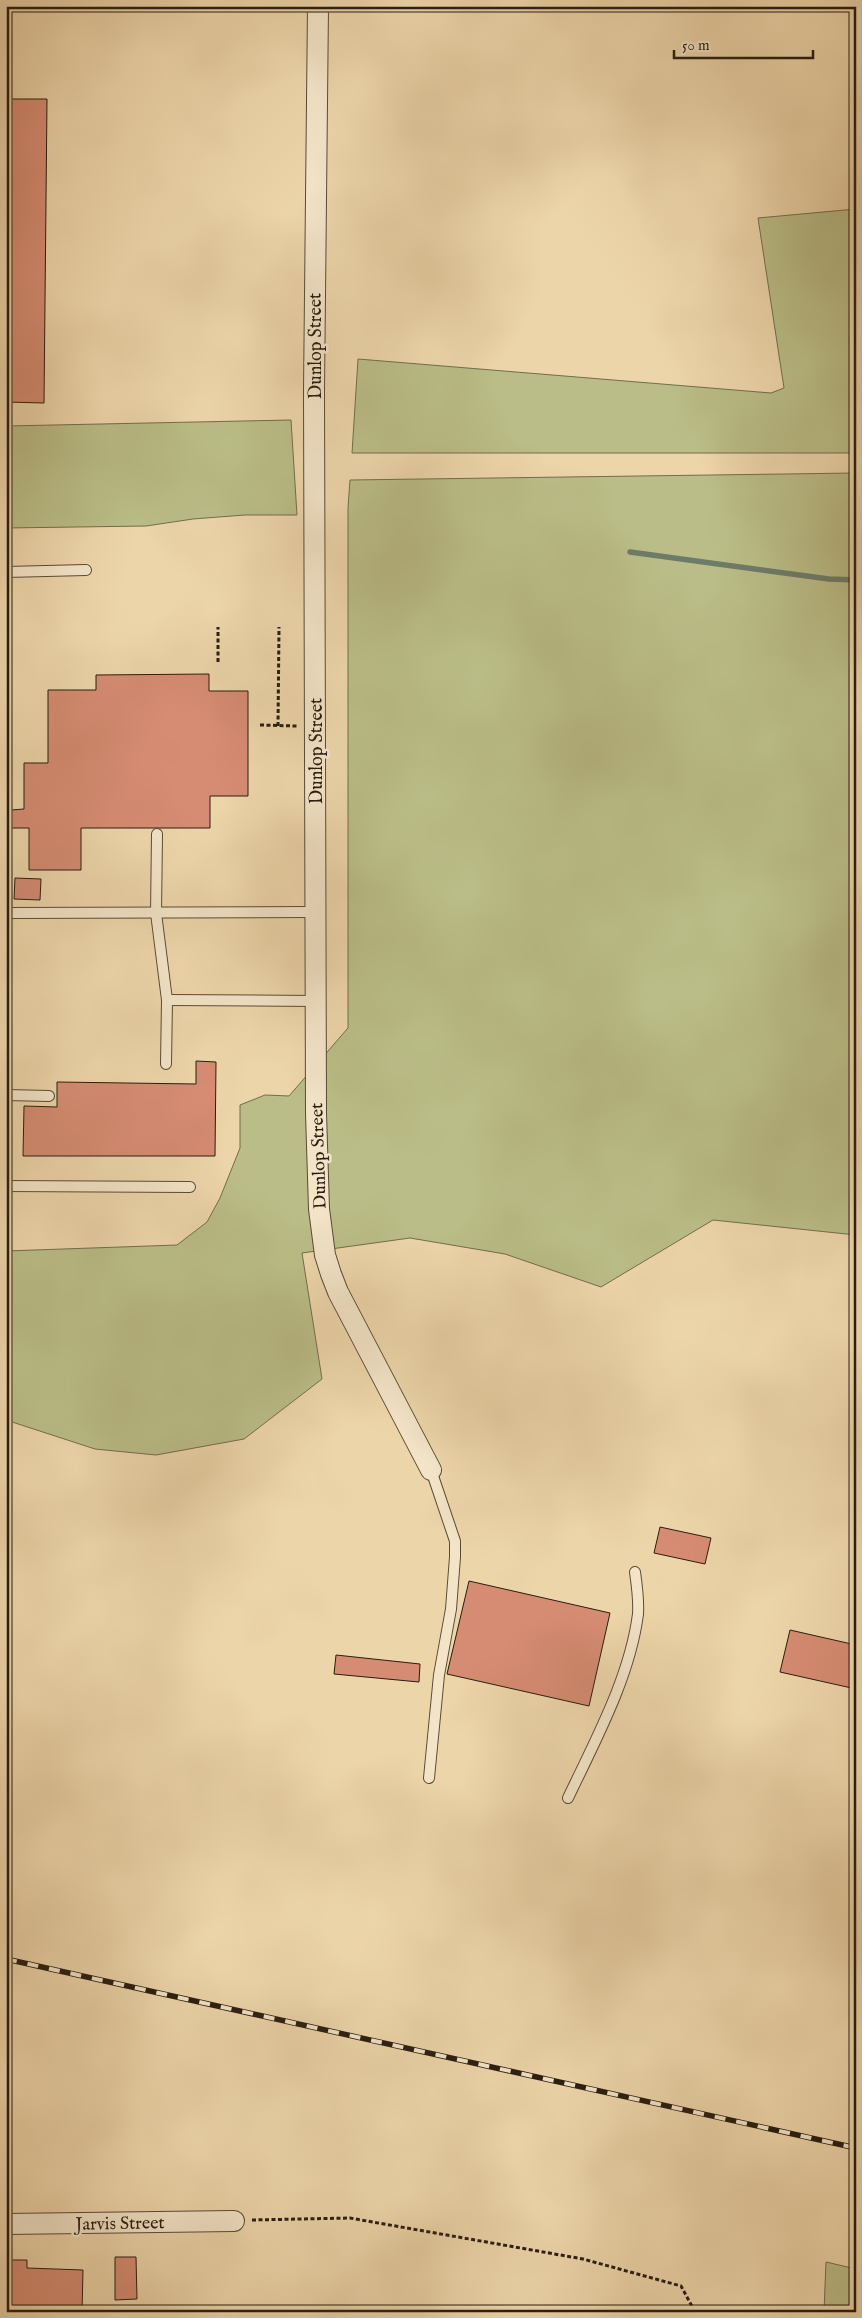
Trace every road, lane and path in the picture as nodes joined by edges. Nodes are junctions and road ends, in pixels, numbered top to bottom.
1 (318, 6) edge
2 (86, 570) dead end
3 (6, 572) edge
4 (218, 627) dead end
5 (279, 627) dead end
6 (218, 662) dead end
7 (260, 725) dead end
8 (278, 726) junction
9 (316, 726) junction
10 (157, 834) dead end
11 (316, 912) junction
12 (6, 913) edge
13 (156, 913) junction
14 (167, 1000) junction
15 (316, 1001) junction
16 (166, 1064) dead end
17 (6, 1095) edge
18 (49, 1096) dead end
19 (6, 1186) edge
20 (190, 1186) dead end
21 (431, 1470) joint
22 (635, 1572) dead end
23 (429, 1778) dead end
24 (568, 1798) dead end
25 (234, 2221) joint
26 (6, 2224) edge
27 (695, 2312) edge

1 - 9 street, Dunlop Street
2 - 3 lane
4 - 6 path
5 - 8 path
7 - 8 path
8 - 9 path
9 - 11 street, Dunlop Street
10 - 13 lane
11 - 13 lane
11 - 15 street, Dunlop Street
12 - 13 lane
13 - 14 lane
14 - 15 lane
14 - 16 lane
15 - 21 street, Dunlop Street
17 - 18 lane
19 - 20 lane
21 - 23 lane
22 - 24 lane
25 - 26 street, Jarvis Street
25 - 27 path

